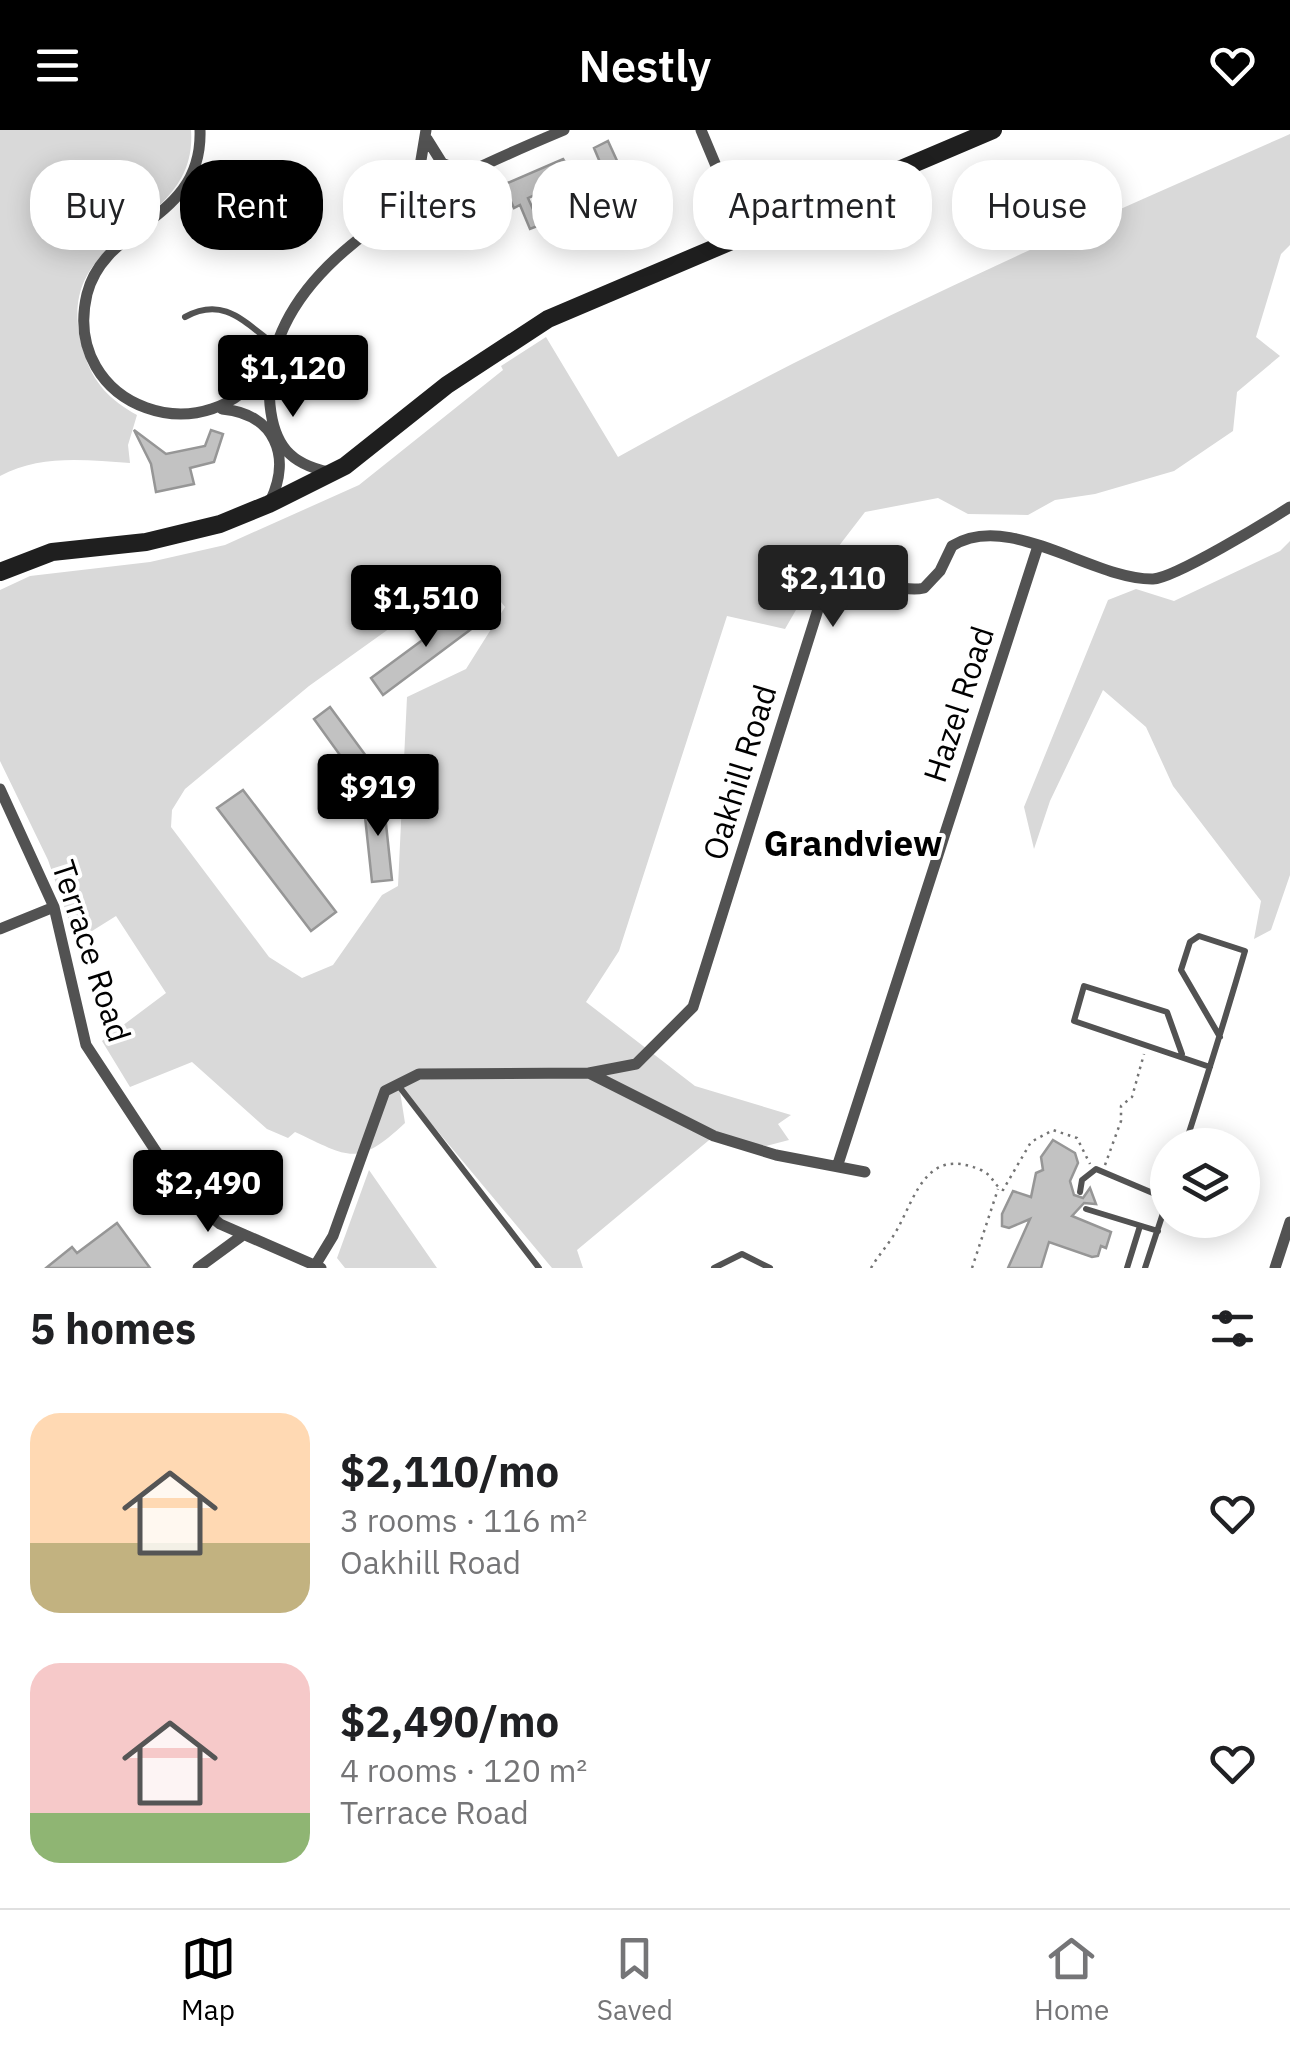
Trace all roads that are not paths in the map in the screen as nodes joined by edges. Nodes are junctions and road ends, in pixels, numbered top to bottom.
1 (200, 130) edge
2 (564, 130) edge
3 (701, 130) edge
4 (993, 130) edge
5 (427, 134) edge
6 (421, 160) edge
7 (440, 160) edge
8 (496, 160) edge
9 (714, 160) edge
10 (921, 160) edge
11 (352, 250) edge
12 (709, 250) edge
13 (186, 317) dead end
14 (274, 351) junction
15 (222, 408) junction
16 (277, 440) junction
17 (333, 473) junction
18 (269, 504) junction
19 (1290, 506) edge
20 (1038, 546) junction
21 (0, 572) edge
22 (0, 789) edge
23 (54, 908) junction
24 (0, 928) edge
25 (1220, 1036) junction
26 (1182, 1054) junction
27 (1210, 1067) junction
28 (588, 1073) junction
29 (397, 1084) junction
30 (1190, 1128) edge
31 (838, 1164) junction
32 (865, 1172) dead end
33 (1150, 1191) edge
34 (1080, 1192) dead end
35 (1086, 1209) dead end
36 (1290, 1222) edge
37 (1140, 1226) junction
38 (1150, 1229) edge
39 (242, 1235) junction
40 (1156, 1238) edge
41 (319, 1266) edge
42 (198, 1268) edge
43 (539, 1268) edge
44 (714, 1268) edge
45 (770, 1268) edge
46 (1127, 1268) edge
47 (1146, 1268) edge
48 (1275, 1268) edge

1 - 15 street
2 - 8 street
3 - 9 street
4 - 10 street
5 - 6 street
5 - 7 street
11 - 14 street
12 - 17 street
13 - 14 lane
14 - 15 street
14 - 16 street
15 - 16 street
16 - 17 street
16 - 18 street
17 - 18 street
18 - 21 street
19 - 20 street, Oakhill Road
20 - 28 street, Oakhill Road
20 - 31 street, Hazel Road
22 - 23 street, Terrace Road
23 - 24 street
23 - 39 street, Terrace Road
25 - 25 lane
25 - 27 lane
26 - 26 lane
26 - 27 lane
27 - 30 lane
28 - 29 street
28 - 31 street
29 - 41 street
29 - 43 lane
31 - 32 street
33 - 34 lane
35 - 37 lane
36 - 48 street
37 - 38 lane
37 - 46 lane
39 - 41 street, Terrace Road
39 - 42 street
40 - 47 lane
44 - 45 lane

